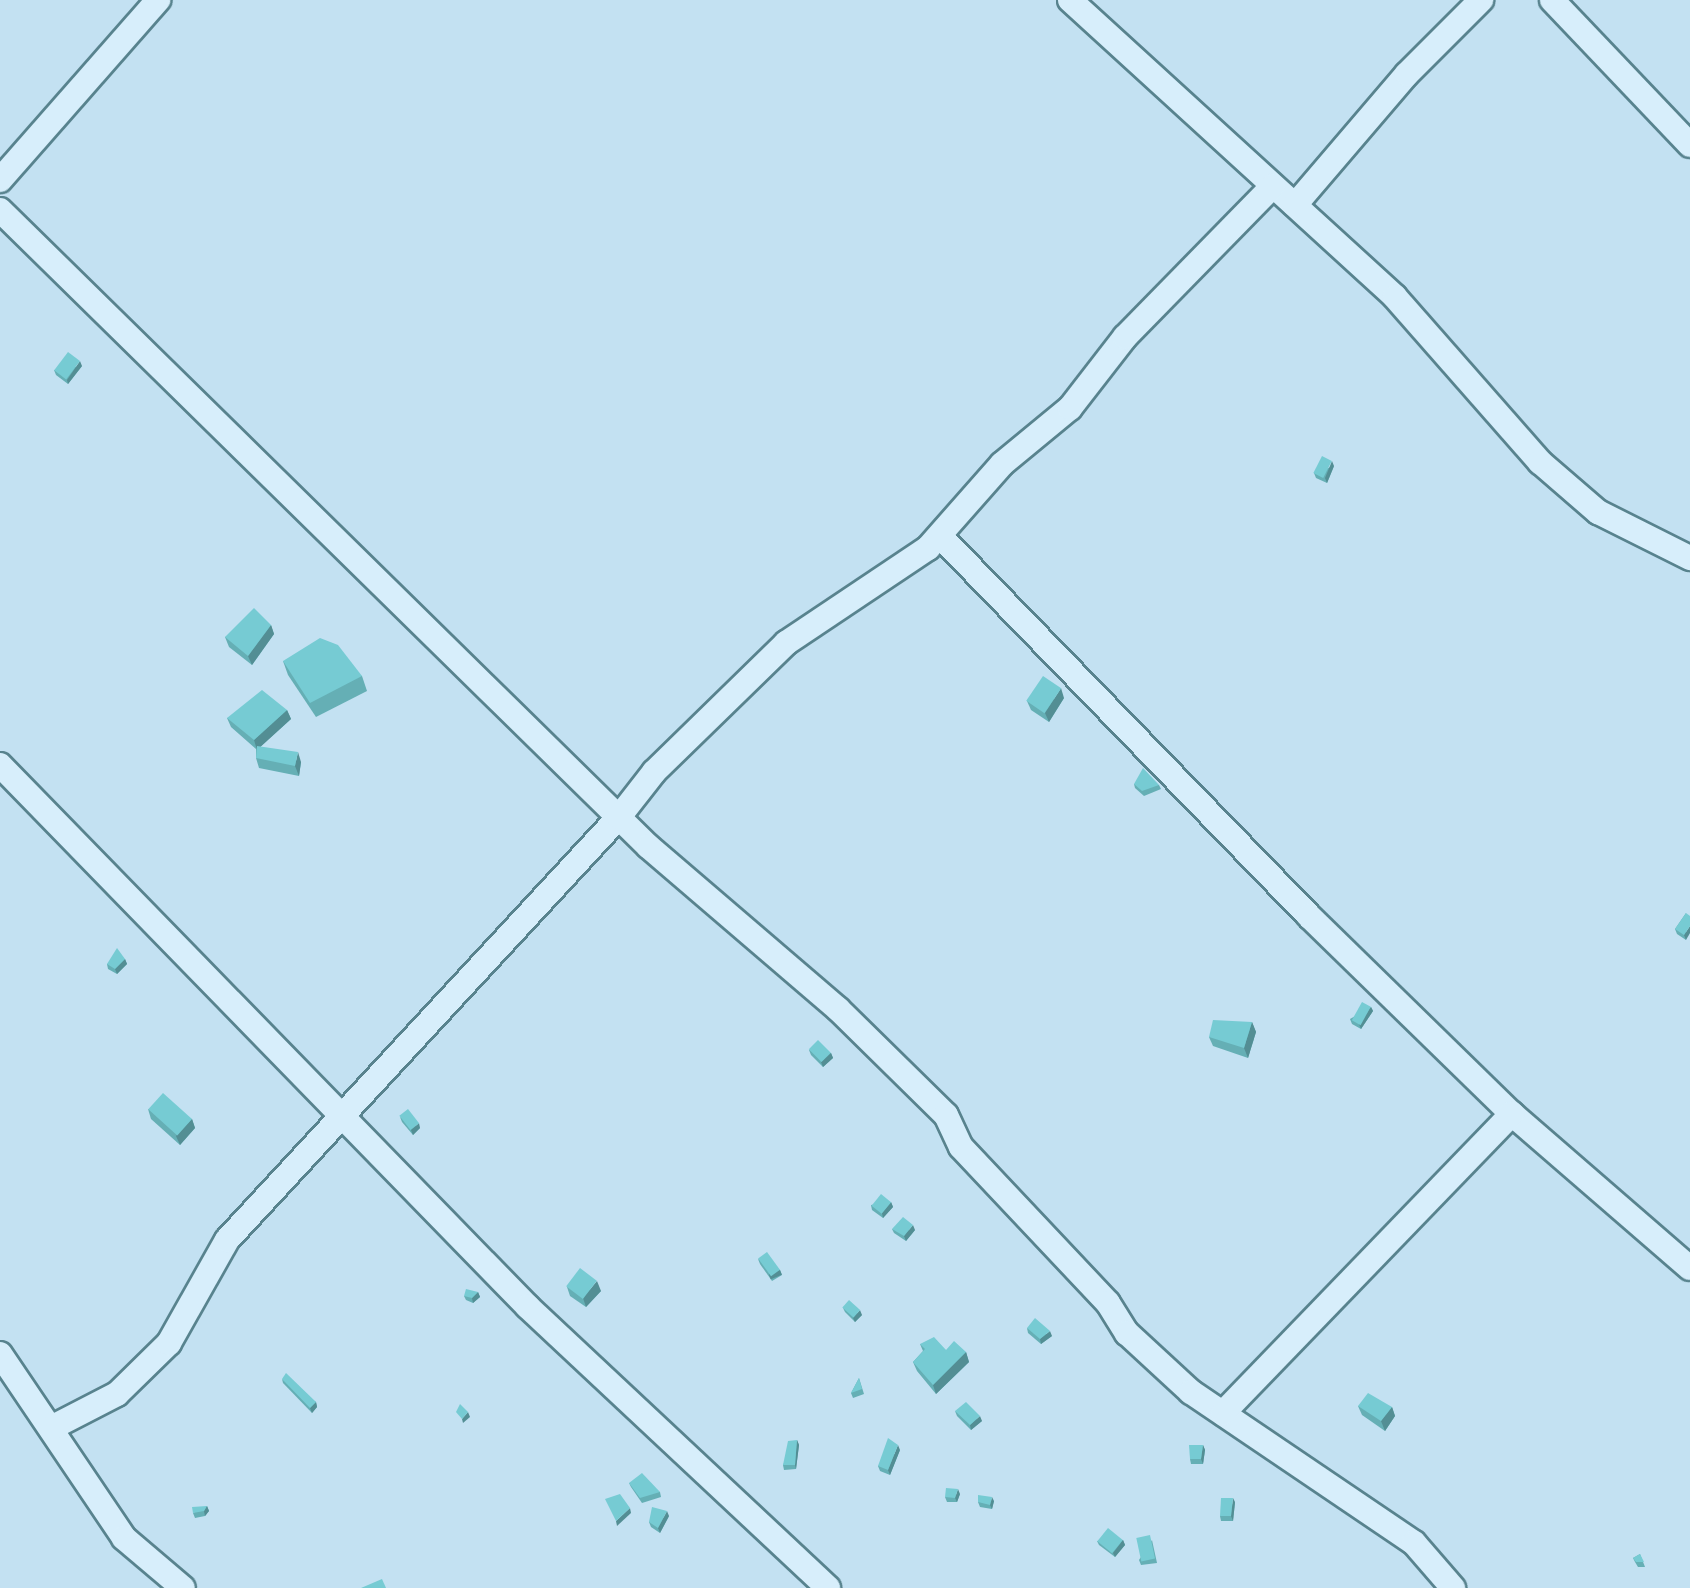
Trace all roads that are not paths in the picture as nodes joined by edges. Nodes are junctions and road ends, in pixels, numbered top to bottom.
1 (159, 0) edge
2 (1070, 0) edge
3 (1481, 0) edge
4 (1552, 0) edge
5 (1690, 145) edge
6 (0, 180) edge
7 (1273, 186) junction
8 (1295, 205) junction
9 (0, 210) edge
10 (940, 536) junction
11 (1690, 558) edge
12 (0, 765) edge
13 (619, 817) junction
14 (1512, 1114) junction
15 (343, 1118) junction
16 (1688, 1262) edge
17 (0, 1354) edge
18 (1223, 1413) junction
19 (53, 1427) junction
20 (183, 1588) edge
21 (828, 1588) edge
22 (1453, 1588) edge

1 - 6 street
2 - 7 street
3 - 8 street
4 - 5 street
7 - 8 street
7 - 10 street
8 - 11 street
9 - 13 street
10 - 13 street
10 - 14 street
12 - 15 street
13 - 15 street
13 - 18 street
14 - 16 street
14 - 18 street
15 - 19 street
15 - 21 street
17 - 19 street
18 - 22 street
19 - 20 street

